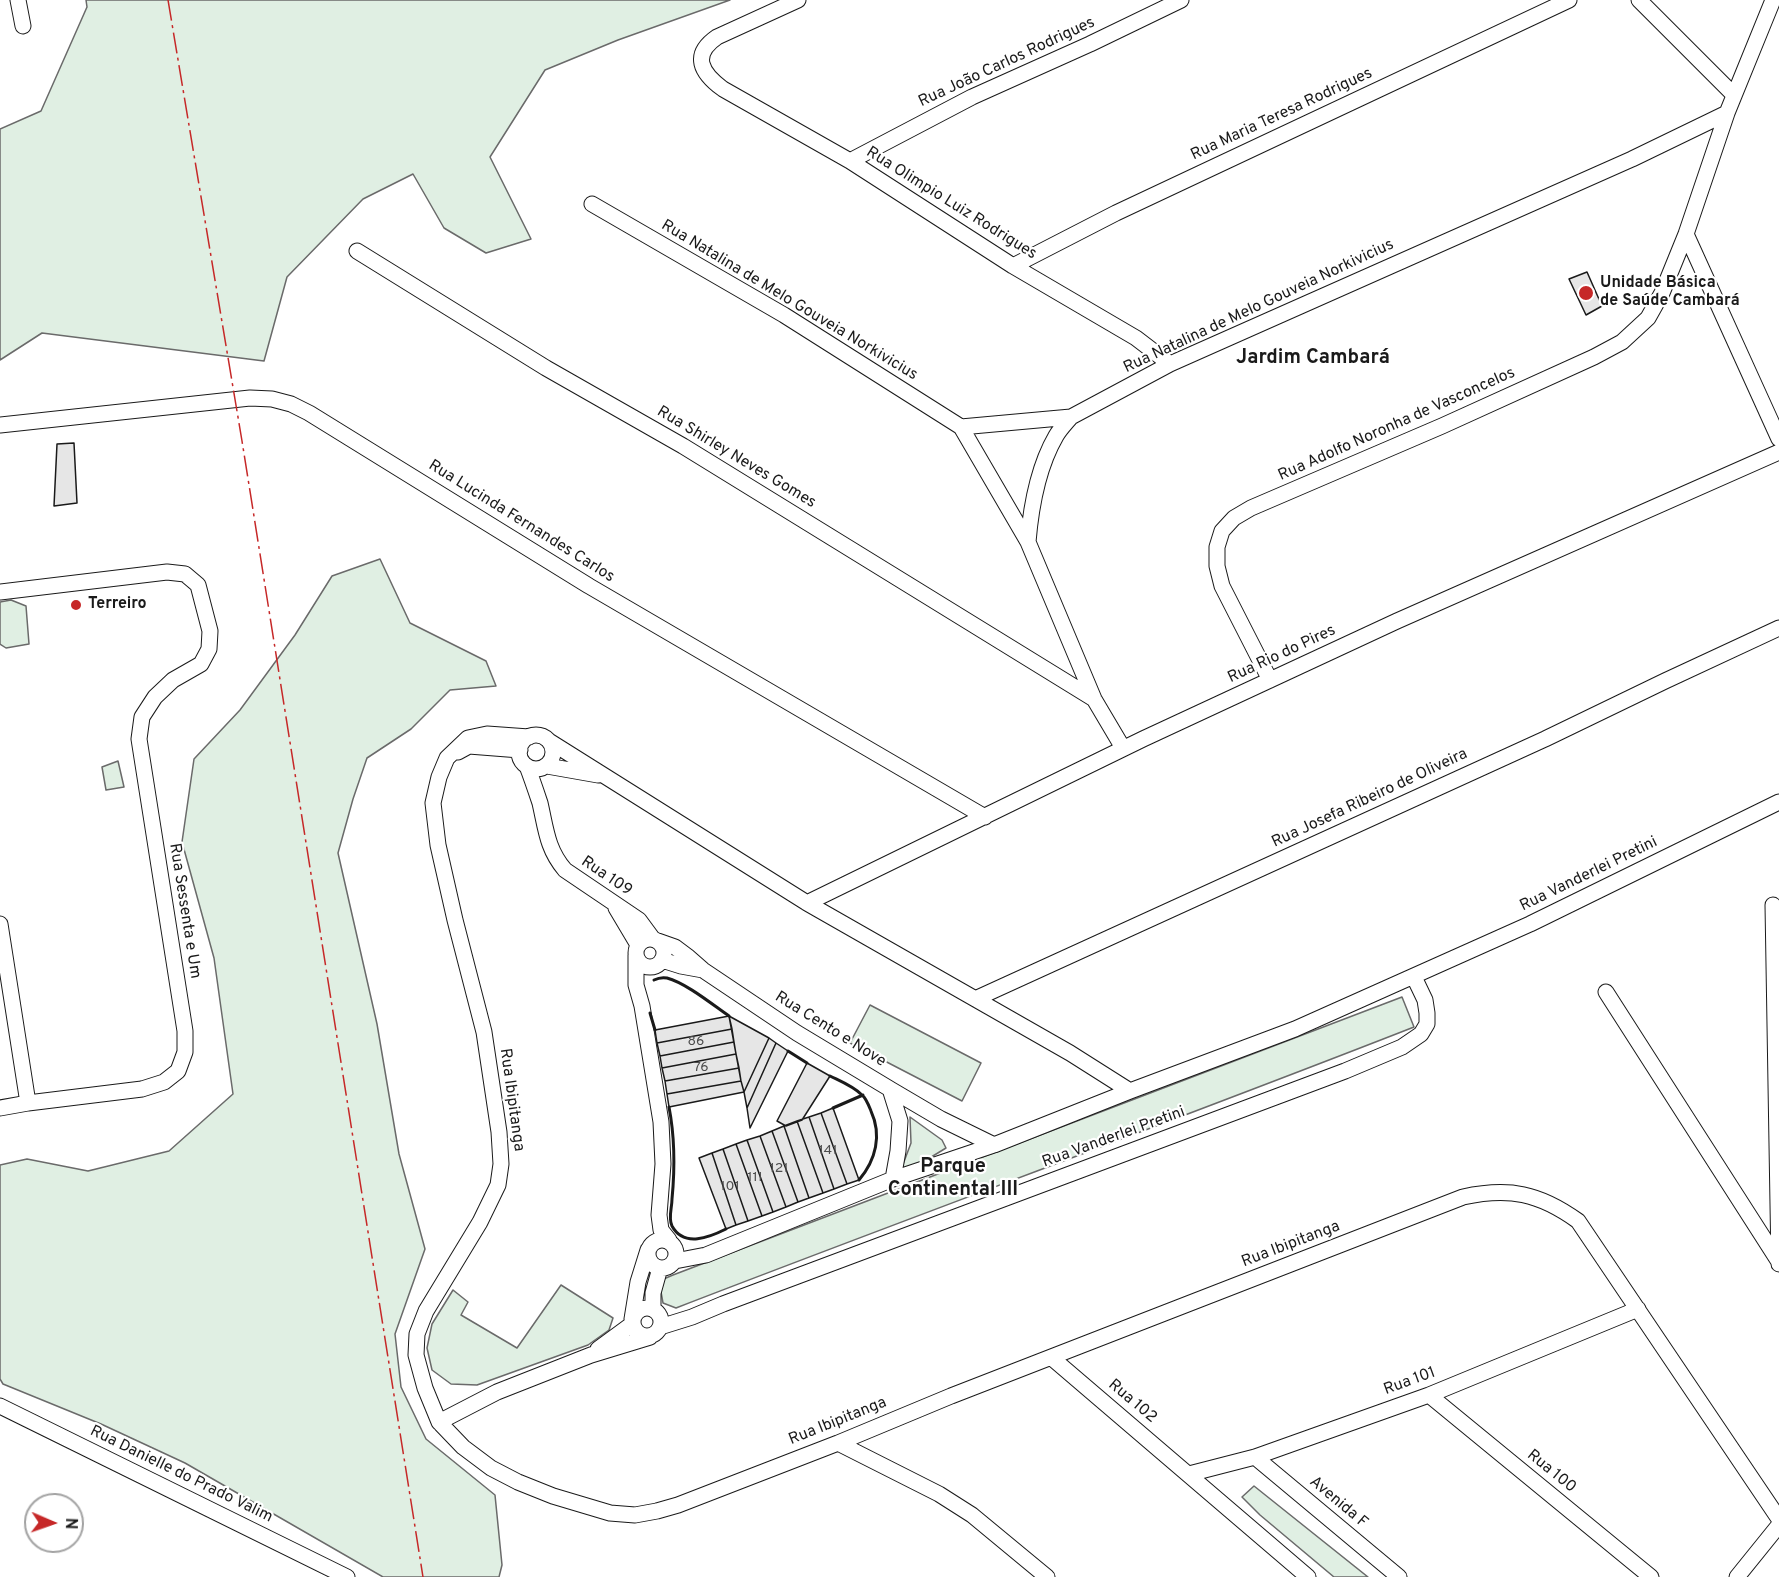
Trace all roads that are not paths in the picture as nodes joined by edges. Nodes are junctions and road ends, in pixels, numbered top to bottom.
1 (18, 0) edge
2 (798, 0) edge
3 (1181, 0) edge
4 (1569, 0) edge
5 (1639, 0) edge
6 (1773, 0) edge
7 (23, 26) dead end
8 (1734, 95) junction
9 (1727, 113) junction
10 (850, 161) junction
11 (592, 204) dead end
12 (1686, 234) junction
13 (357, 251) dead end
14 (1013, 266) junction
15 (1170, 364) junction
16 (1071, 417) junction
17 (0, 425) edge
18 (961, 426) junction
19 (1779, 439) edge
20 (1779, 452) edge
21 (1028, 542) junction
22 (0, 592) edge
23 (1779, 628) edge
24 (1270, 680) junction
25 (1094, 699) junction
26 (529, 737) junction
27 (549, 741) junction
28 (1123, 748) junction
29 (520, 750) junction
30 (447, 758) junction
31 (539, 767) junction
32 (604, 776) junction
33 (1779, 802) edge
34 (985, 817) junction
35 (807, 903) junction
36 (1773, 904) dead end
37 (0, 924) edge
38 (646, 945) junction
39 (660, 962) junction
40 (704, 970) junction
41 (1414, 977) junction
42 (1606, 992) dead end
43 (975, 999) junction
44 (642, 1006) junction
45 (890, 1089) junction
46 (1130, 1091) junction
47 (28, 1103) junction
48 (0, 1108) edge
49 (994, 1145) junction
50 (893, 1179) junction
51 (662, 1194) junction
52 (650, 1246) junction
53 (673, 1249) junction
54 (1779, 1263) edge
55 (660, 1268) junction
56 (1638, 1309) junction
57 (632, 1321) junction
58 (656, 1322) junction
59 (591, 1355) junction
60 (1052, 1358) junction
61 (1428, 1395) junction
62 (0, 1406) edge
63 (439, 1422) junction
64 (838, 1443) junction
65 (1255, 1457) junction
66 (1189, 1474) junction
67 (1779, 1519) edge
68 (1779, 1526) edge
69 (347, 1577) edge
70 (1047, 1577) edge
71 (1308, 1577) edge
72 (1399, 1577) edge
73 (1651, 1577) edge
74 (1737, 1577) edge

1 - 7 street
2 - 10 street, Rua Olimpio Luiz Rodrigues
3 - 10 street, Rua João Carlos Rodrigues
4 - 14 street, Rua Maria Teresa Rodrigues
5 - 8 street
6 - 8 street, Rua Adolfo Noronha de Vasconcelos
8 - 9 street, Rua Adolfo Noronha de Vasconcelos
9 - 12 street, Rua Adolfo Noronha de Vasconcelos
9 - 15 street, Rua Natalina de Melo Gouveia Norkivicius
10 - 14 street, Rua Olimpio Luiz Rodrigues
11 - 18 street, Rua Natalina de Melo Gouveia Norkivicius
12 - 19 street
12 - 24 street, Rua Adolfo Noronha de Vasconcelos
13 - 25 street, Rua Shirley Neves Gomes
14 - 15 street, Rua Olimpio Luiz Rodrigues
15 - 16 street, Rua Natalina de Melo Gouveia Norkivicius
16 - 18 street, Rua Natalina de Melo Gouveia Norkivicius
16 - 21 street
17 - 34 street, Rua Lucinda Fernandes Carlos
18 - 21 street
20 - 24 street, Rua Rio do Pires
21 - 25 street
22 - 47 street, Rua Sessenta e Um
23 - 43 street, Rua Josefa Ribeiro de Oliveira
24 - 28 street, Rua Rio do Pires
25 - 28 street
26 - 27 street
26 - 29 street
26 - 30 street, Rua Ibipitanga
27 - 31 street
27 - 32 street
28 - 34 street, Rua Rio do Pires
29 - 30 street
29 - 31 street
30 - 63 street, Rua Ibipitanga
31 - 32 street
31 - 38 street, Rua 109
32 - 35 street
33 - 41 street, Rua Vanderlei Pretini
34 - 35 street, Rua Rio do Pires
35 - 43 street
36 - 54 street
37 - 47 street
38 - 39 street
38 - 39 street
38 - 40 street, Rua 109
38 - 44 street
39 - 40 street
39 - 44 street
40 - 45 street, Rua Cento e Nove
41 - 46 street, Rua Vanderlei Pretini
41 - 58 street, Rua Vanderlei Pretini
42 - 54 street
43 - 46 street
44 - 51 street
45 - 49 street
45 - 50 street, Rua Cento e Nove
46 - 49 street, Rua Vanderlei Pretini
47 - 48 street, Rua Sessenta e Um
49 - 50 street, Rua Vanderlei Pretini
50 - 53 street, Rua Vanderlei Pretini
51 - 52 street
51 - 53 street
52 - 53 street
52 - 55 street
52 - 57 street
53 - 55 street
55 - 58 street
56 - 60 street, Rua Ibipitanga
56 - 61 street, Rua 101
56 - 67 street, Rua Ibipitanga
57 - 58 street
57 - 58 street
57 - 59 street
58 - 59 street
59 - 63 street
60 - 64 street, Rua Ibipitanga
60 - 66 street, Rua 102
61 - 65 street, Rua 101
61 - 73 street, Rua 100
62 - 69 street, Rua Danielle do Prado Valim
63 - 64 street, Rua Ibipitanga
64 - 70 street
65 - 66 street, Rua 101
65 - 72 street, Avenida F
66 - 71 street
68 - 74 street

